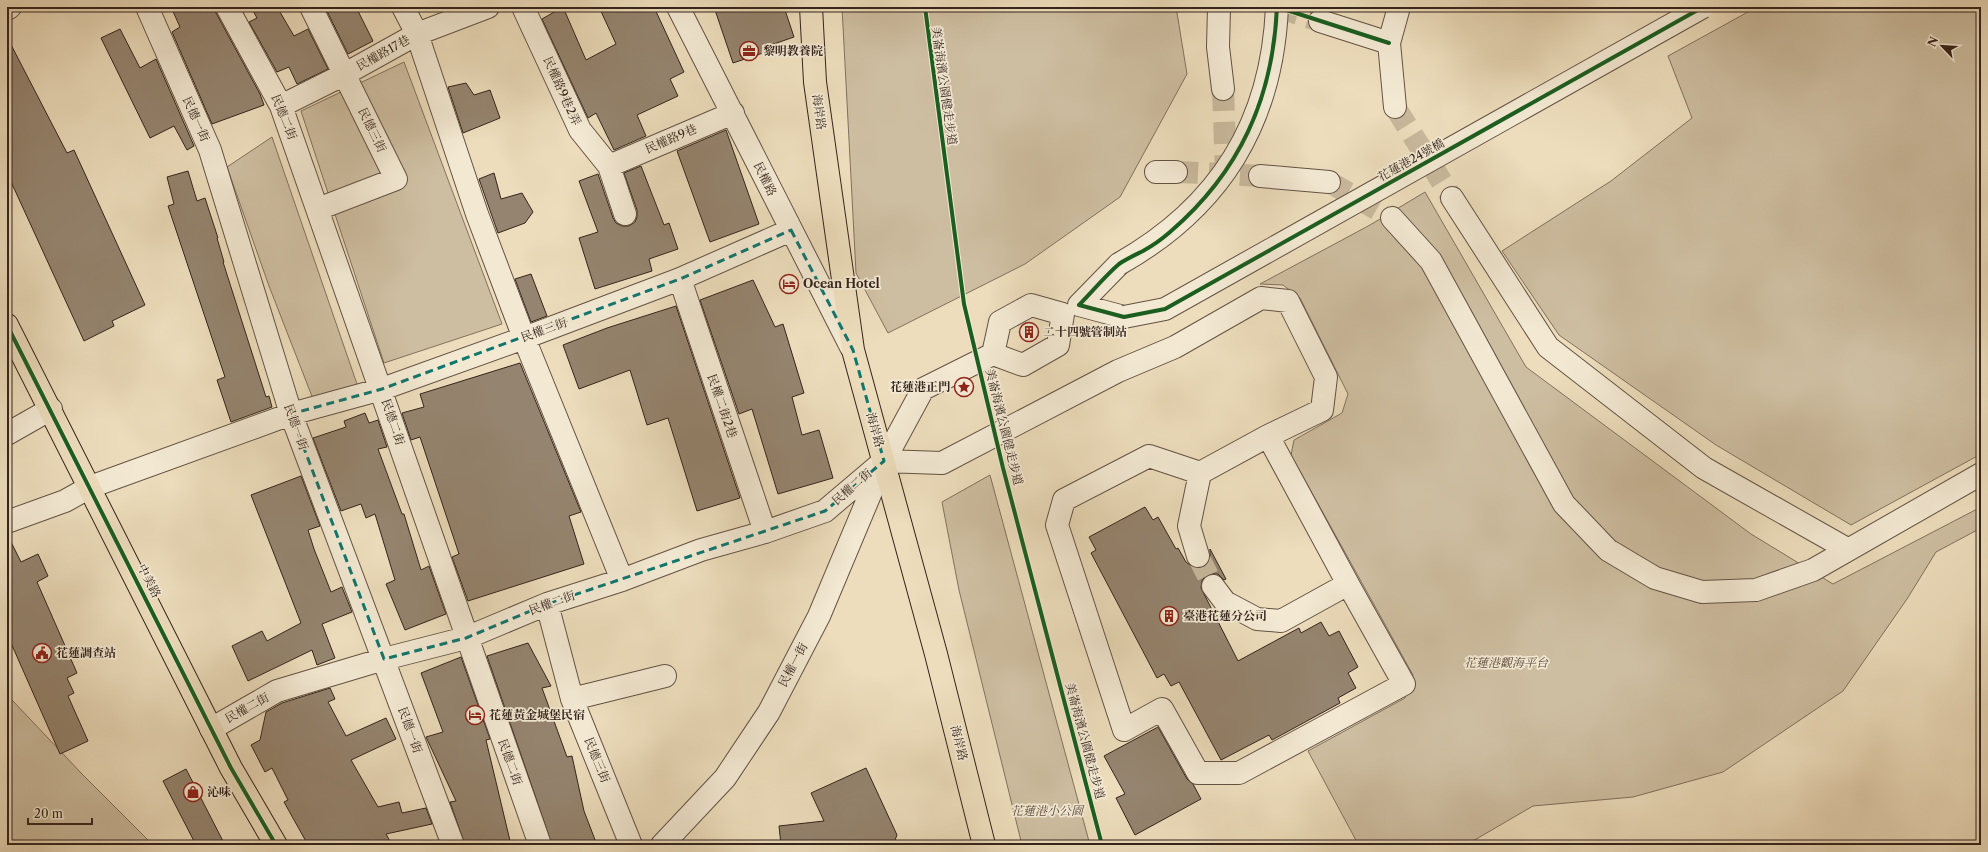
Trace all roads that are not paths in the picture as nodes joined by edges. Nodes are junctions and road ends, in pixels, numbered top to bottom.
1 (10, 7) edge
2 (147, 7) edge
3 (227, 7) edge
4 (311, 7) edge
5 (403, 7) edge
6 (488, 7) edge
7 (523, 7) edge
8 (678, 7) edge
9 (811, 7) edge
10 (1219, 7) edge
11 (1277, 7) edge
12 (1399, 7) edge
13 (1702, 7) edge
14 (7, 9) edge
15 (1320, 21) tunnel mouth
16 (417, 34) junction
17 (1389, 43) junction
18 (345, 74) junction
19 (1222, 89) tunnel mouth
20 (281, 106) junction
21 (1395, 107) tunnel mouth
22 (733, 113) junction
23 (609, 166) junction
24 (1260, 176) tunnel mouth
25 (1329, 182) tunnel mouth
26 (1452, 198) tunnel mouth
27 (318, 209) junction
28 (625, 214) dead end
29 (1392, 218) tunnel mouth
30 (791, 230) junction
31 (680, 280) junction
32 (1071, 310) junction
33 (7, 327) edge
34 (524, 338) junction
35 (853, 350) junction
36 (993, 354) junction
37 (382, 389) junction
38 (51, 409) junction
39 (291, 414) junction
40 (7, 434) edge
41 (1268, 436) junction
42 (884, 461) junction
43 (1200, 473) junction
44 (1981, 474) edge
45 (90, 487) junction
46 (7, 522) edge
47 (765, 532) junction
48 (1847, 549) junction
49 (1198, 556) tunnel mouth
50 (622, 580) junction
51 (1348, 584) junction
52 (1213, 586) tunnel mouth
53 (547, 604) junction
54 (466, 638) junction
55 (384, 658) junction
56 (665, 676) dead end
57 (572, 699) junction
58 (211, 728) junction
59 (276, 845) edge
60 (453, 845) edge
61 (540, 845) edge
62 (631, 845) edge
63 (662, 845) edge
64 (984, 845) edge

1 - 14 street
2 - 39 street, 民德一街
3 - 20 street, 民德二街
4 - 18 street, 民德三街
5 - 16 street
6 - 16 street, 民權路17巷
7 - 23 street, 民權路9巷2弄
8 - 22 street, 民權路
9 - 35 main road, 海岸路
10 - 19 street
11 - 32 street, bridge
12 - 17 street
13 - 32 street, 花蓮港24號橋, bridge
15 - 17 street
16 - 18 street, 民權路17巷
16 - 34 street
17 - 21 street
18 - 20 street, 民權路17巷
18 - 27 street, 民德三街
20 - 27 street, 民德二街
22 - 23 street, 民權路9巷
22 - 30 street, 民權路
23 - 28 street, 民權路9巷2弄
24 - 25 street
26 - 48 street
27 - 37 street, 民德二街
29 - 48 street
30 - 31 street, 民權三街
30 - 35 street, 民權路
31 - 34 street, 民權三街
31 - 47 street, 民權二街2巷
32 - 36 street
32 - 36 street
33 - 38 main road, 中美路
34 - 37 street, 民權三街
34 - 50 street
35 - 42 main road, 海岸路
36 - 42 street, 民權一街
37 - 39 street, 民權三街
37 - 54 street, 民德二街
38 - 40 street
38 - 45 main road, 中美路
39 - 45 street, 民權三街
39 - 55 street, 民德一街
41 - 42 street
41 - 43 street
41 - 51 street
42 - 47 street, 民權二街
42 - 63 street, 民權一街
42 - 64 main road, 海岸路
43 - 49 street
43 - 51 street
44 - 48 street
45 - 46 street, 民權三街
45 - 58 main road, 中美路
47 - 50 street, 民權二街
50 - 53 street, 民權二街
51 - 52 street
53 - 54 street, 民權二街
53 - 57 street, 民德三街
54 - 55 street, 民權二街
54 - 61 street, 民德二街
55 - 58 street, 民權二街
55 - 60 street, 民德一街
56 - 57 street
57 - 62 street, 民德三街
58 - 59 main road, 中美路

